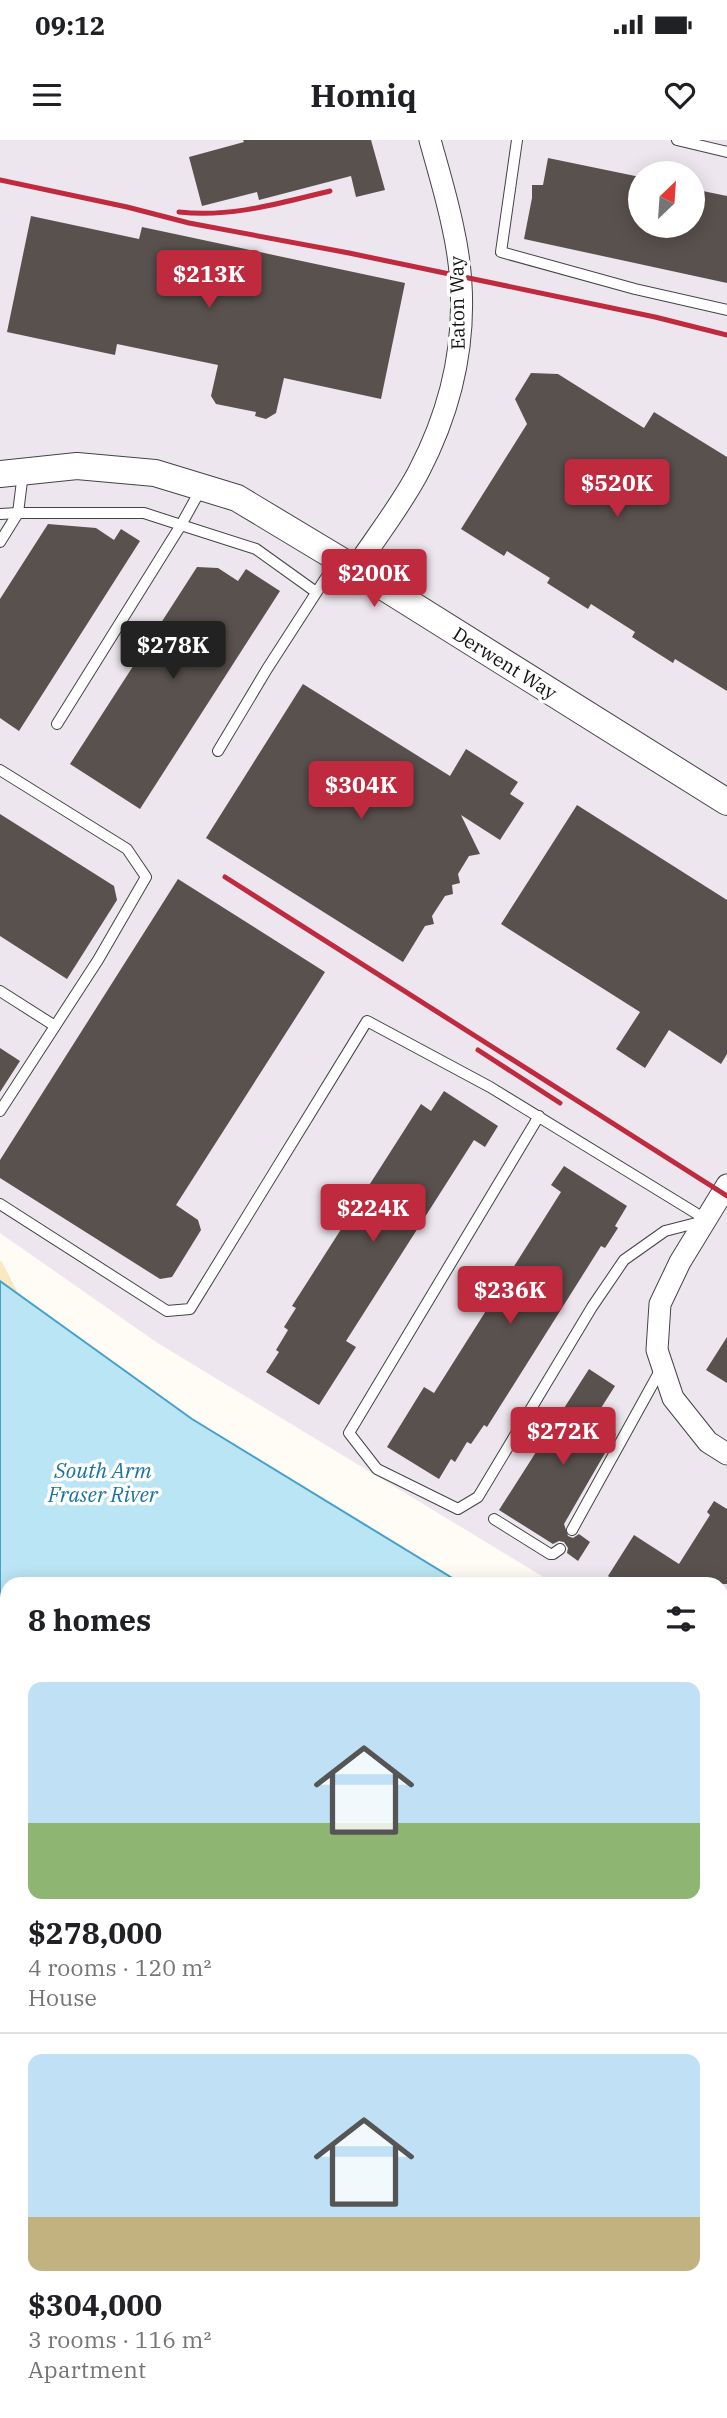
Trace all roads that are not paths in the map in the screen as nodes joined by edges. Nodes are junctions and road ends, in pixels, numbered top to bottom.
1 (430, 140) edge
2 (517, 140) edge
3 (677, 140) edge
4 (727, 152) edge
5 (727, 310) edge
6 (12, 472) edge
7 (202, 487) junction
8 (18, 513) junction
9 (0, 514) edge
10 (181, 525) junction
11 (0, 542) edge
12 (347, 564) junction
13 (316, 592) junction
14 (57, 724) dead end
15 (218, 751) dead end
16 (0, 770) edge
17 (727, 802) edge
18 (0, 991) edge
19 (55, 1026) junction
20 (0, 1111) edge
21 (538, 1116) junction
22 (727, 1185) edge
23 (0, 1204) edge
24 (707, 1220) junction
25 (663, 1366) junction
26 (727, 1454) edge
27 (494, 1519) dead end
28 (572, 1530) dead end
29 (560, 1549) dead end

1 - 12 street, Eaton Way
2 - 5 lane
3 - 4 lane
6 - 7 street, Derwent Way
6 - 8 lane
7 - 10 lane
7 - 12 street, Derwent Way
8 - 9 lane
8 - 10 lane
8 - 11 lane
10 - 13 lane
10 - 14 lane
12 - 13 lane
12 - 17 street, Derwent Way
13 - 15 lane
16 - 19 lane
18 - 19 lane
19 - 20 lane
21 - 23 lane
21 - 24 lane
21 - 24 lane
22 - 24 street
24 - 25 street
25 - 26 street
25 - 28 lane
27 - 29 lane

